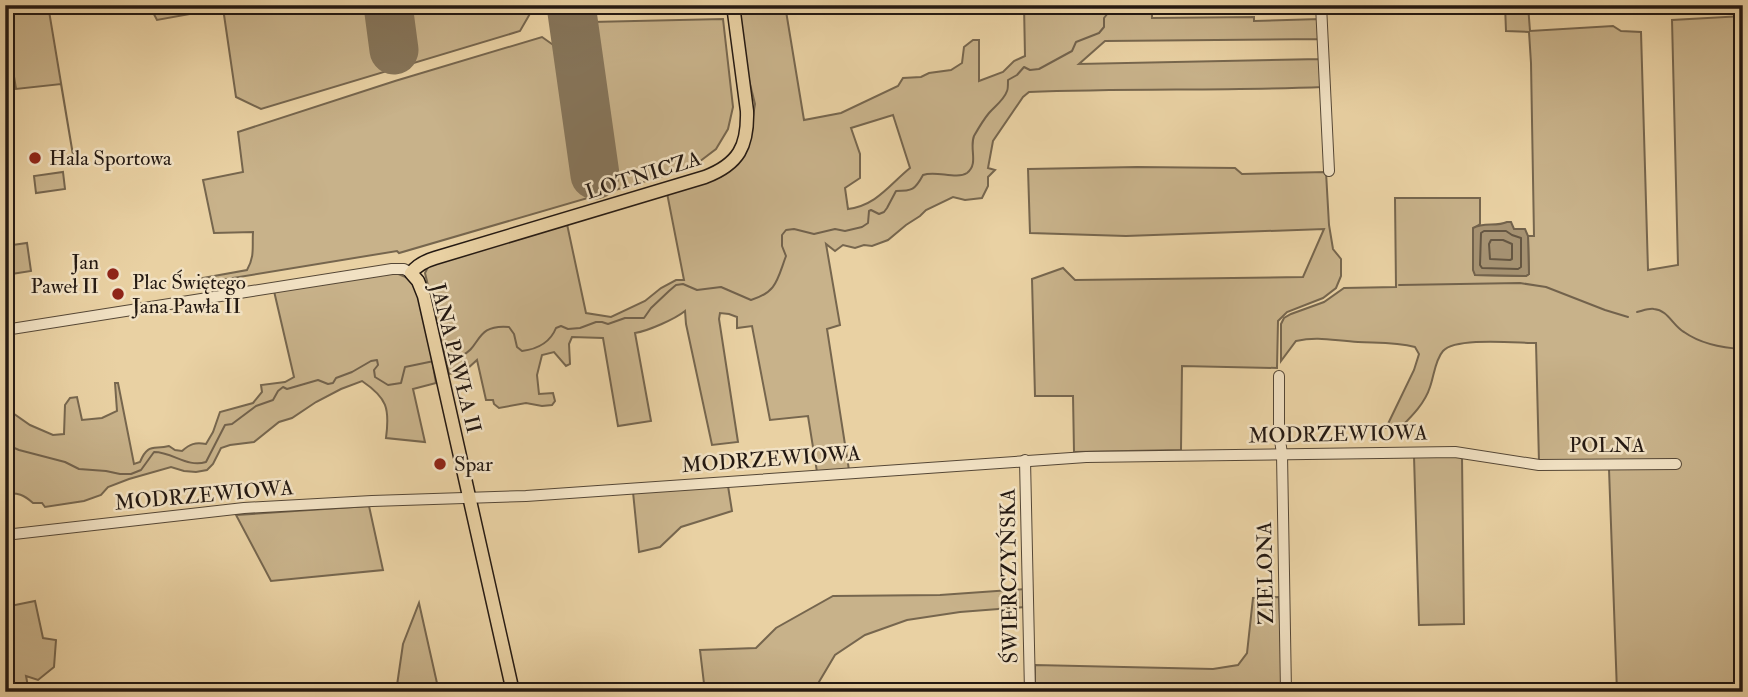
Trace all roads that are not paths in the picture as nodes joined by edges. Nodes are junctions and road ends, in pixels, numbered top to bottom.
1 (733, 5) edge
2 (1321, 5) edge
3 (1329, 171) dead end
4 (411, 273) junction
5 (5, 330) edge
6 (1279, 376) dead end
7 (1282, 454) junction
8 (1026, 460) junction
9 (1676, 464) dead end
10 (1539, 465) joint
11 (469, 497) junction
12 (5, 535) edge
13 (513, 692) edge
14 (1030, 692) edge
15 (1286, 692) edge

1 - 4 main road, LOTNICZA
2 - 3 street
4 - 5 street, JANA PAWŁA II
4 - 11 main road, JANA PAWŁA II
6 - 7 street, ZIELONA
7 - 8 street, MODRZEWIOWA
7 - 10 street, MODRZEWIOWA
7 - 15 street, ZIELONA
8 - 11 street, MODRZEWIOWA
8 - 14 street, ŚWIERCZYŃSKA
9 - 10 street, POLNA
11 - 12 street, MODRZEWIOWA
11 - 13 main road, JANA PAWŁA II

